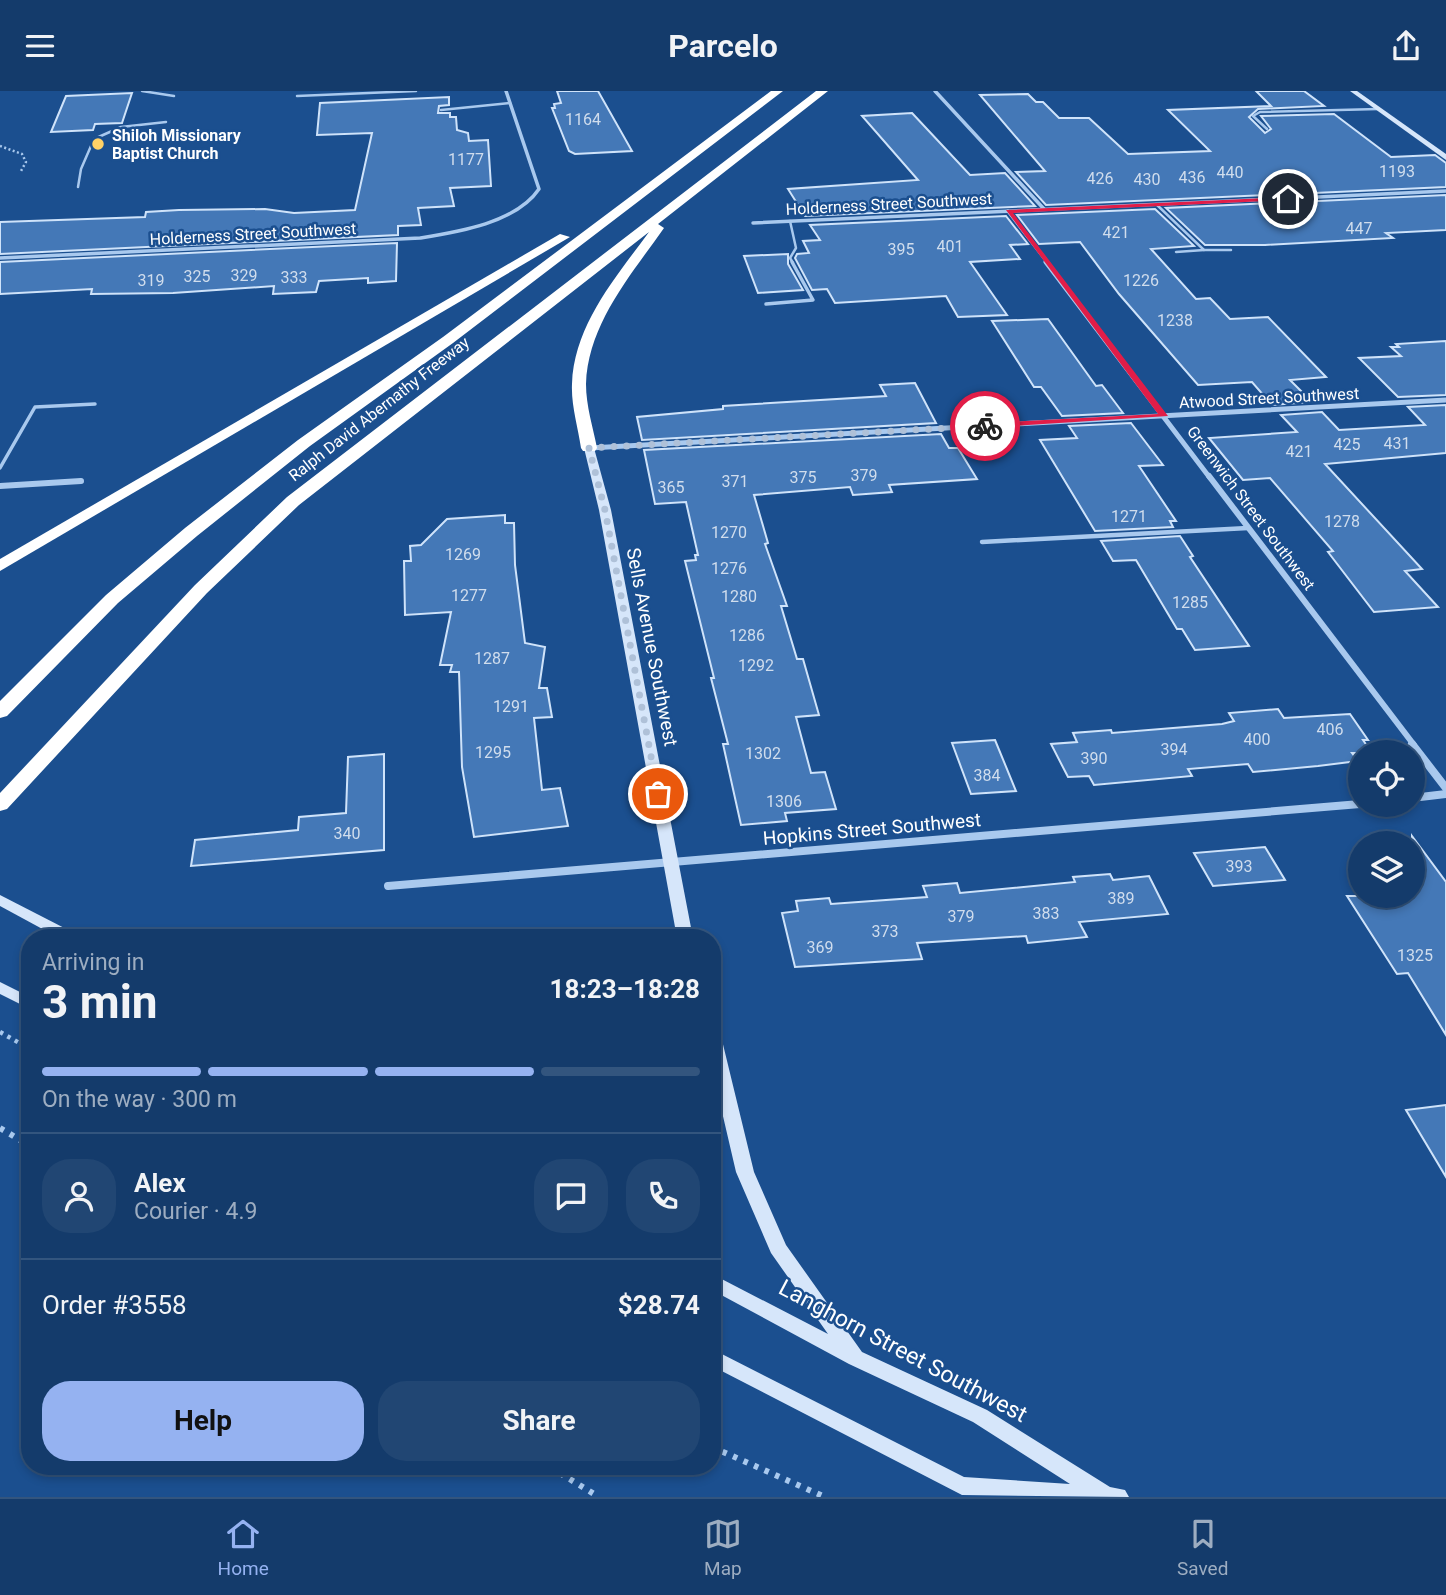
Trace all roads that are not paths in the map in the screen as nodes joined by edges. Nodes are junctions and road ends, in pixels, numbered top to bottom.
1 (142, 91) edge
2 (415, 91) edge
3 (506, 91) edge
4 (778, 91) edge
5 (823, 91) edge
6 (935, 91) edge
7 (1353, 91) edge
8 (174, 96) dead end
9 (297, 96) dead end
10 (510, 103) junction
11 (1378, 109) junction
12 (441, 110) dead end
13 (166, 123) dead end
14 (1267, 129) dead end
15 (1446, 157) edge
16 (78, 187) dead end
17 (1446, 191) edge
18 (641, 192) junction
19 (1156, 204) junction
20 (671, 208) junction
21 (1044, 209) junction
22 (1008, 211) junction
23 (789, 221) junction
24 (753, 222) dead end
25 (1204, 250) junction
26 (1231, 250) dead end
27 (1176, 252) dead end
28 (0, 258) edge
29 (766, 304) dead end
30 (1446, 400) edge
31 (95, 404) dead end
32 (1163, 416) junction
33 (589, 448) junction
34 (0, 468) edge
35 (81, 481) dead end
36 (0, 486) edge
37 (1248, 528) junction
38 (982, 542) dead end
39 (0, 566) edge
40 (0, 712) edge
41 (1446, 788) edge
42 (1446, 794) edge
43 (1425, 797) edge
44 (2, 803) edge
45 (1348, 805) edge
46 (671, 862) junction
47 (388, 886) dead end
48 (0, 900) edge
49 (54, 929) edge
50 (683, 929) edge
51 (0, 987) edge
52 (21, 999) edge
53 (721, 1070) edge
54 (721, 1286) edge
55 (856, 1358) junction
56 (721, 1362) edge
57 (1110, 1495) edge

1 - 8 lane
2 - 9 lane
3 - 10 street
4 - 18 highway, Ralph David Abernathy Freeway
5 - 20 highway, Ralph David Abernathy Freeway
6 - 21 street
7 - 11 street
10 - 12 lane
10 - 28 street, Holderness Street Southwest
11 - 14 lane
11 - 15 street
13 - 16 lane
17 - 19 street, Holderness Street Southwest
18 - 39 highway
18 - 40 highway, Ralph David Abernathy Freeway
19 - 21 street, Holderness Street Southwest
19 - 25 lane
20 - 33 highway
20 - 44 highway, Ralph David Abernathy Freeway
21 - 22 street, Holderness Street Southwest
22 - 23 street, Holderness Street Southwest
22 - 32 street, Greenwich Street Southwest
23 - 24 street, Holderness Street Southwest
23 - 29 lane
25 - 26 lane
25 - 27 lane
30 - 32 street, Atwood Street Southwest
31 - 34 lane
32 - 33 street, Atwood Street Southwest
32 - 37 street, Greenwich Street Southwest
33 - 46 street, Sells Avenue Southwest
35 - 36 street
37 - 38 lane
37 - 41 street, Greenwich Street Southwest
42 - 43 street
45 - 46 street, Hopkins Street Southwest
46 - 47 street, Hopkins Street Southwest
46 - 50 street, Sells Avenue Southwest
48 - 49 street
51 - 52 street
53 - 55 street
54 - 55 street, Langhorn Street Southwest
55 - 57 street, Langhorn Street Southwest
56 - 57 street, Langhorn Street Southwest

